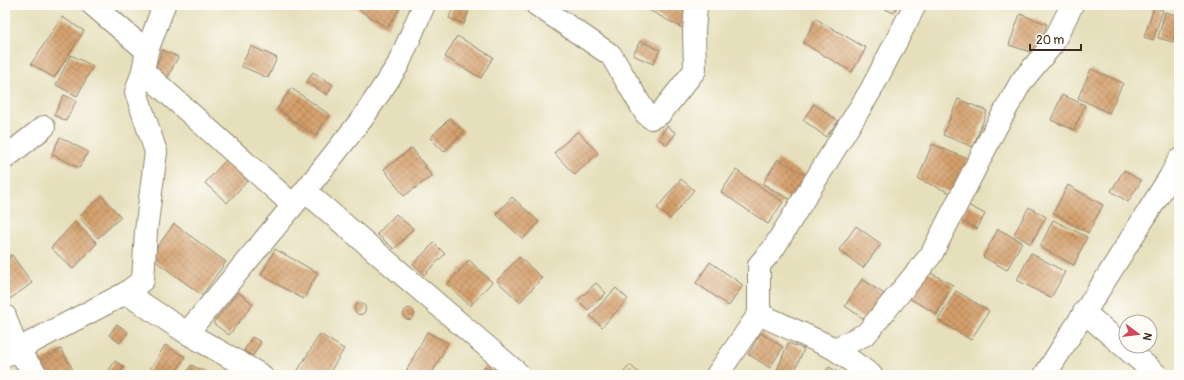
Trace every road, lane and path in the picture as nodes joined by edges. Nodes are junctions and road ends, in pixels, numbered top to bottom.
1 (93, 5) edge
2 (164, 5) edge
3 (424, 5) edge
4 (537, 5) edge
5 (696, 5) edge
6 (915, 5) edge
7 (1072, 5) edge
8 (145, 61) junction
9 (44, 127) dead end
10 (5, 158) edge
11 (1179, 160) edge
12 (299, 198) junction
13 (126, 293) junction
14 (1084, 312) junction
15 (759, 314) junction
16 (5, 316) edge
17 (187, 333) junction
18 (835, 349) junction
19 (11, 353) edge
20 (38, 375) edge
21 (261, 375) edge
22 (520, 375) edge
23 (717, 375) edge
24 (871, 375) edge
25 (1045, 375) edge
26 (1157, 375) edge

1 - 8 street
2 - 8 street
3 - 12 street
4 - 5 street
6 - 15 street
7 - 18 street
8 - 12 street
8 - 13 street
9 - 10 street
11 - 14 street
12 - 17 street
12 - 22 street
13 - 17 street
13 - 19 street
14 - 25 street
14 - 26 street
15 - 18 street
15 - 23 street
16 - 19 street
17 - 21 street
18 - 24 street
19 - 20 street

